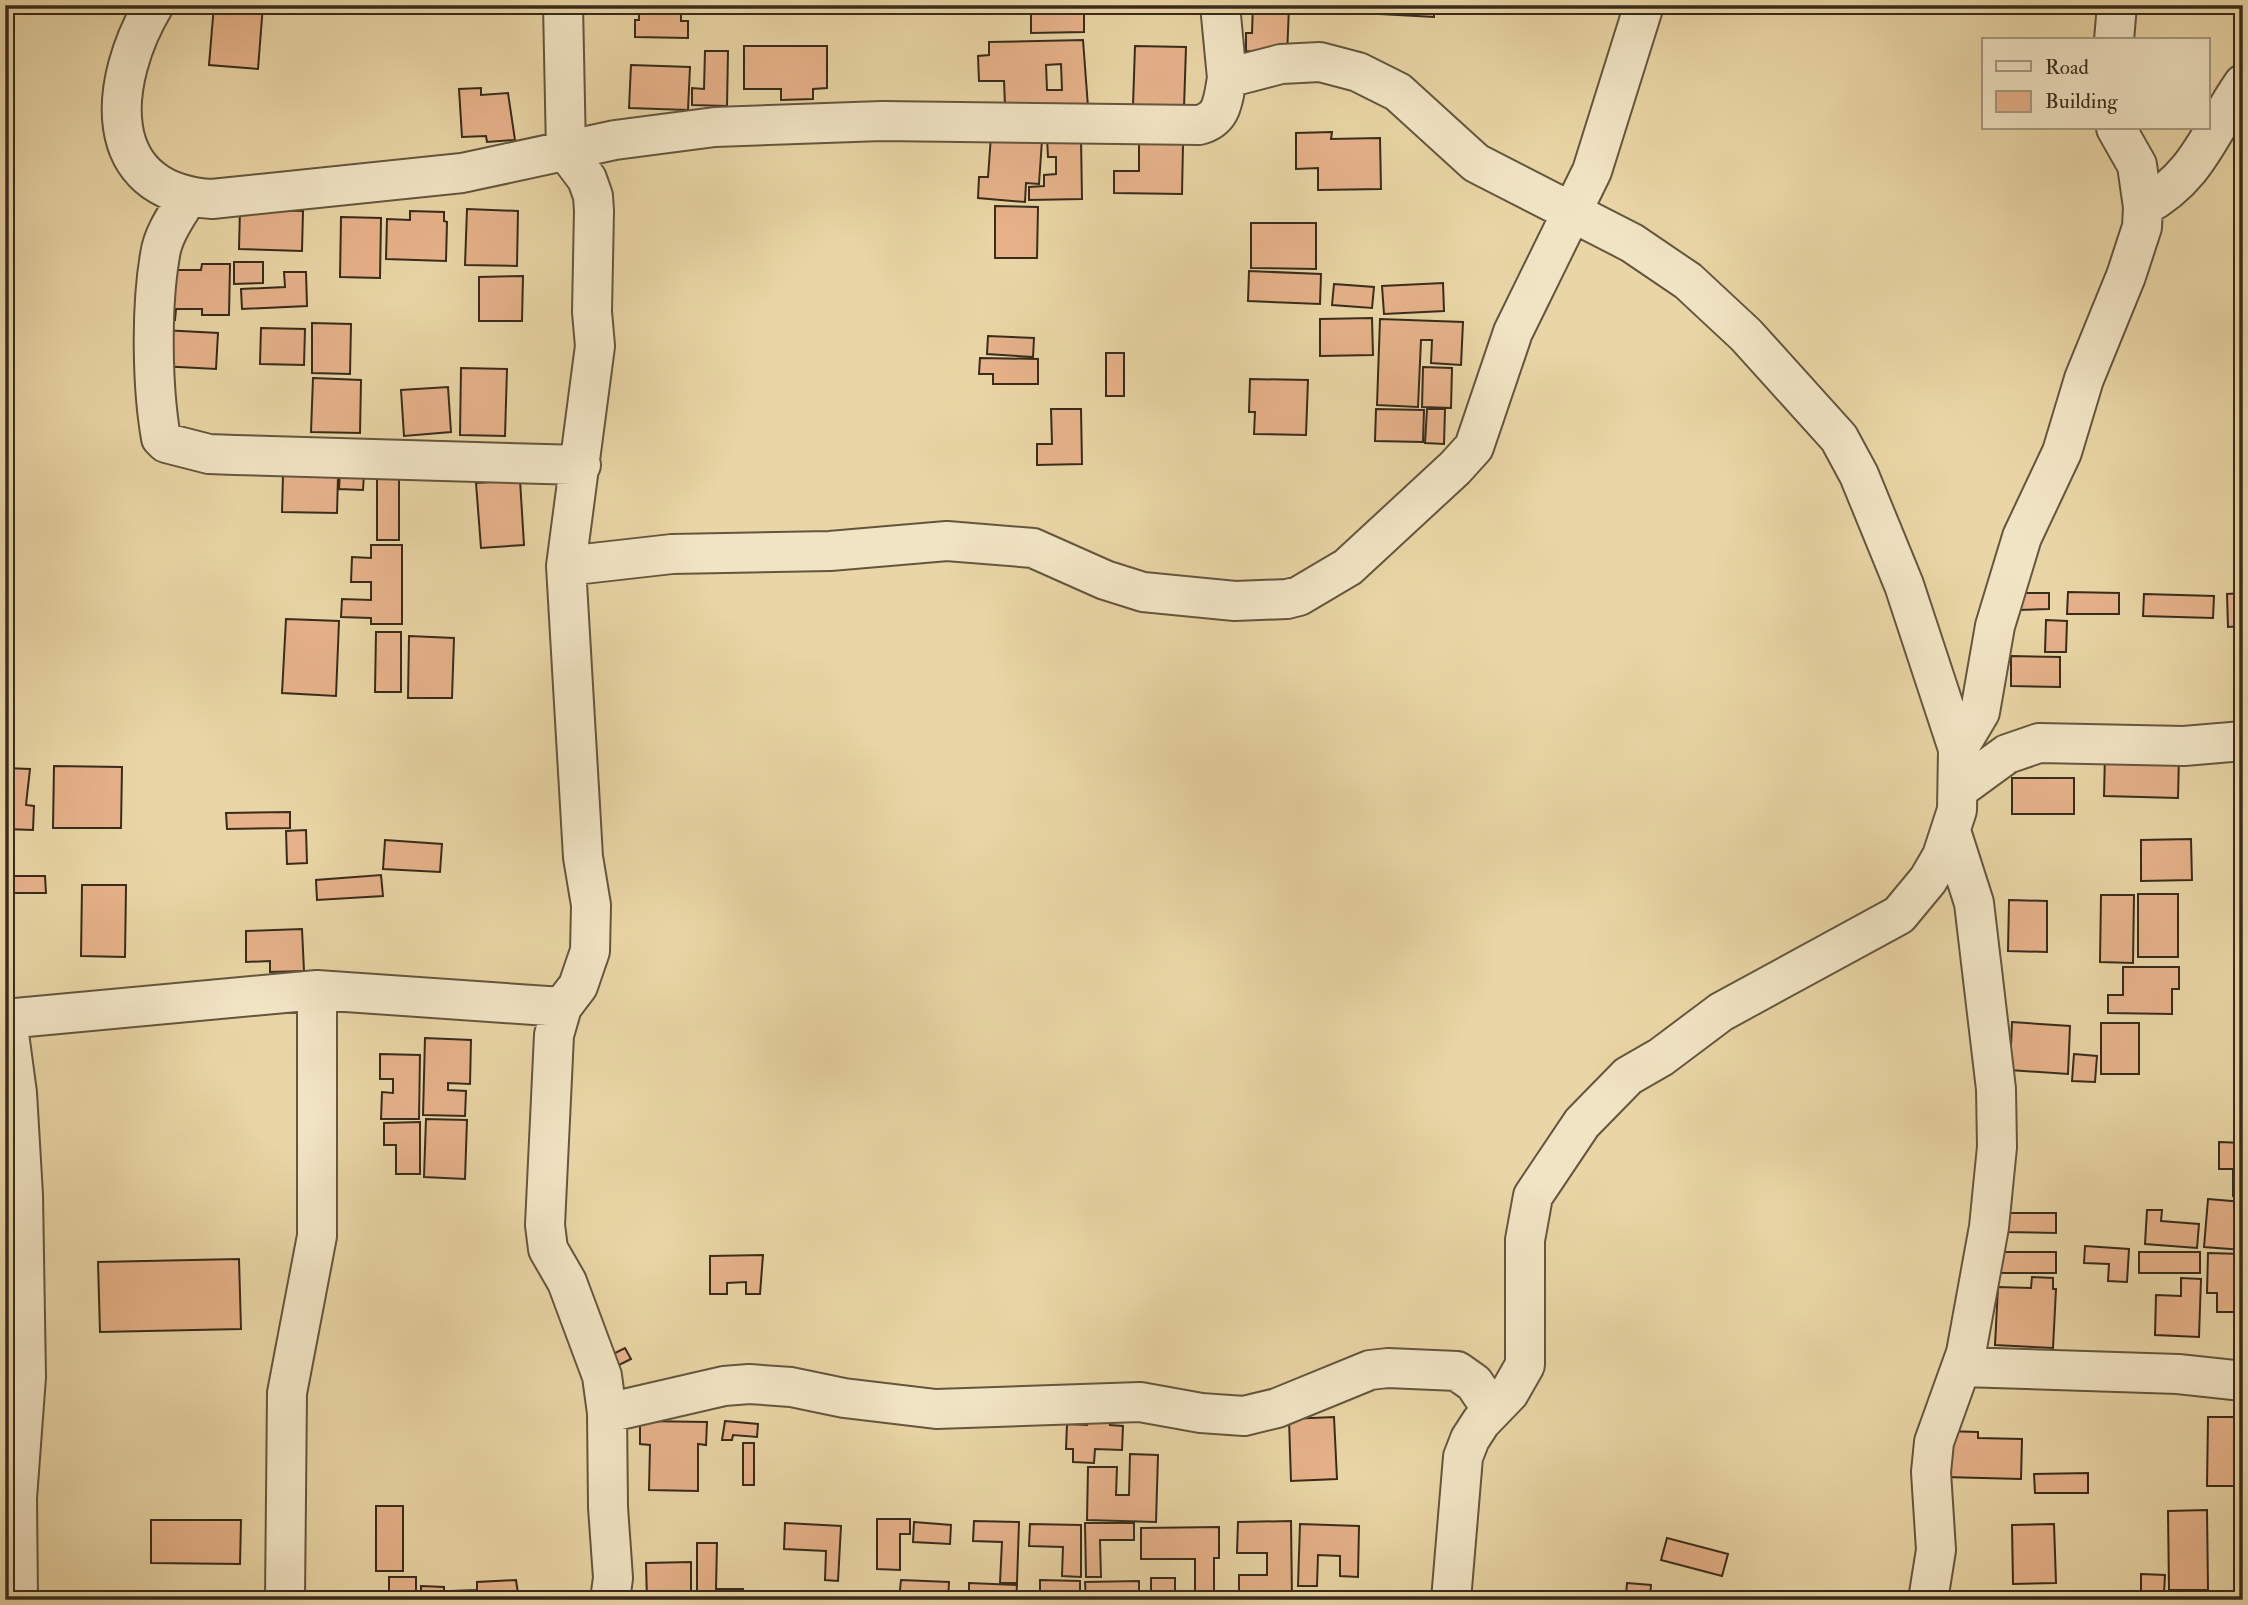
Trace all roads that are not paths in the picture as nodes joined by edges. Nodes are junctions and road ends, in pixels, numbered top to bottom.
1 (154, 5) edge
2 (563, 5) edge
3 (1220, 5) edge
4 (1644, 5) edge
5 (2117, 5) edge
6 (2114, 38) edge
7 (1227, 78) junction
8 (2243, 84) edge
9 (2117, 130) edge
10 (566, 151) junction
11 (188, 198) junction
12 (2143, 207) junction
13 (1570, 210) junction
14 (581, 465) junction
15 (566, 566) junction
16 (2243, 741) edge
17 (1958, 749) junction
18 (1959, 789) junction
19 (1951, 831) junction
20 (317, 990) junction
21 (562, 1007) junction
22 (6, 1019) edge
23 (1962, 1367) junction
24 (2243, 1381) edge
25 (1491, 1408) junction
26 (607, 1413) junction
27 (18, 1600) edge
28 (285, 1600) edge
29 (610, 1600) edge
30 (1451, 1600) edge
31 (1928, 1600) edge

1 - 11 street
2 - 10 street
3 - 7 street
4 - 13 street
5 - 6 street
7 - 10 street
7 - 13 street
8 - 12 street
9 - 12 street
10 - 11 street
10 - 14 street
11 - 14 street
12 - 17 street
13 - 15 street
13 - 17 street
14 - 15 street
15 - 21 street
16 - 18 street
17 - 18 street
18 - 19 street
19 - 23 street
19 - 25 street
20 - 21 street
20 - 22 street
20 - 28 street
21 - 26 street
22 - 27 street
23 - 24 street
23 - 31 street
25 - 26 street
25 - 30 street
26 - 29 street

